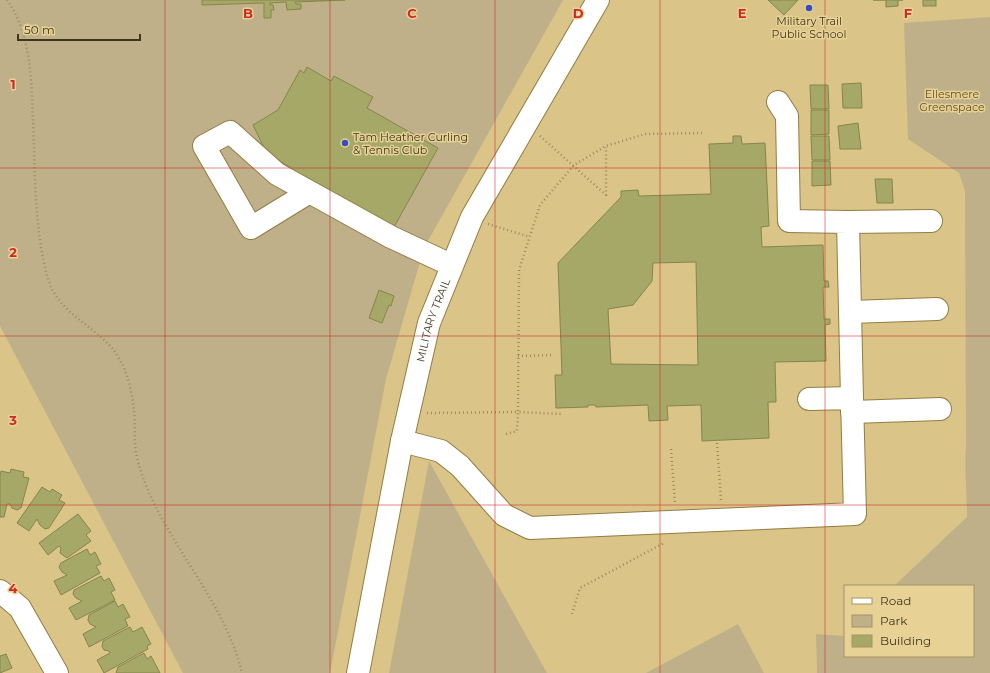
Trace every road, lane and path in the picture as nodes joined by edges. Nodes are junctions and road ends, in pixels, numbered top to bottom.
1 (7, 0) edge
2 (598, 0) edge
3 (778, 102) dead end
4 (524, 126) junction
5 (702, 133) dead end
6 (606, 146) junction
7 (574, 165) junction
8 (308, 193) junction
9 (931, 221) dead end
10 (484, 222) dead end
11 (848, 222) junction
12 (530, 237) junction
13 (451, 265) junction
14 (937, 309) dead end
15 (850, 312) junction
16 (553, 355) dead end
17 (518, 356) junction
18 (809, 399) dead end
19 (852, 405) junction
20 (940, 409) dead end
21 (518, 412) junction
22 (408, 413) junction
23 (564, 414) dead end
24 (506, 434) dead end
25 (402, 441) junction
26 (717, 443) dead end
27 (722, 520) junction
28 (0, 590) edge
29 (57, 673) edge
30 (242, 673) edge
31 (358, 673) edge

1 - 30 path
2 - 4 street, MILITARY TRAIL
3 - 11 street
4 - 7 path
4 - 13 street, MILITARY TRAIL
5 - 6 path
6 - 7 path
6 - 7 path
7 - 12 path
8 - 8 street
8 - 13 street
9 - 11 street
10 - 12 path
11 - 15 street
12 - 17 path
13 - 22 street, MILITARY TRAIL
14 - 15 street
15 - 19 street
16 - 17 path
17 - 21 path
18 - 19 street
19 - 20 street
19 - 27 street
21 - 22 path
21 - 23 path
21 - 24 path
22 - 25 street, MILITARY TRAIL
25 - 27 street
25 - 31 street, MILITARY TRAIL
26 - 27 path
28 - 29 street

